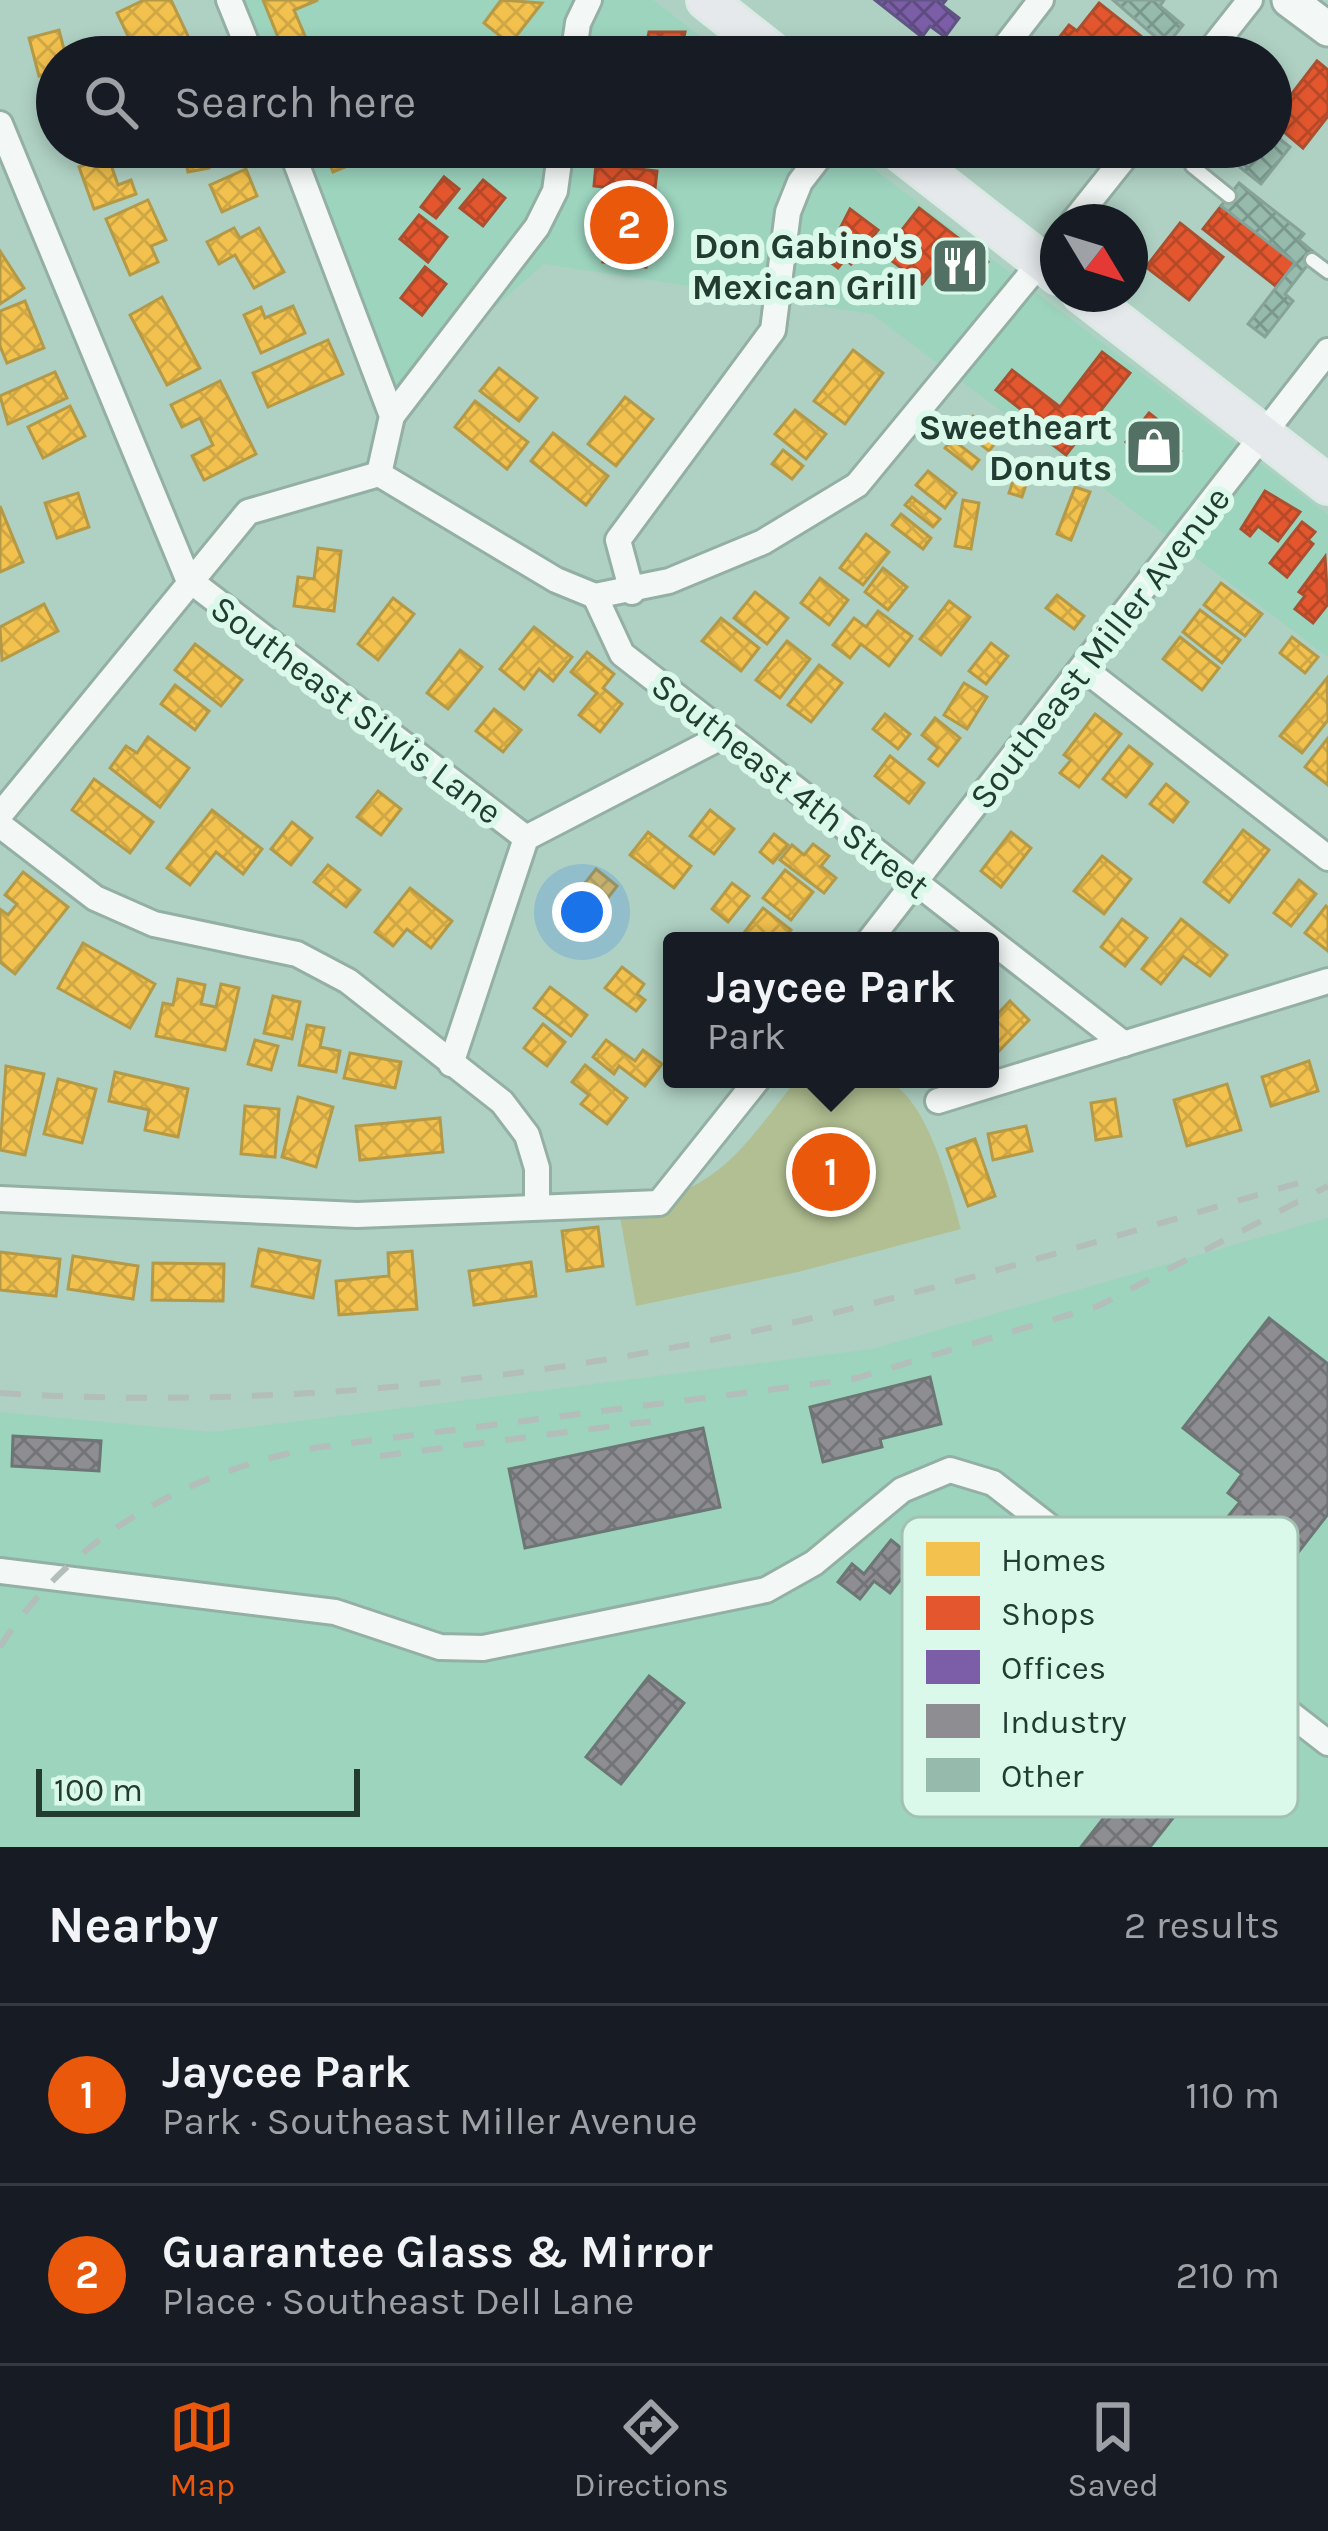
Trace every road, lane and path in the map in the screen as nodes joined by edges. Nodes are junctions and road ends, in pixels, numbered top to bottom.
1 (229, 0) edge
2 (589, 0) edge
3 (1041, 0) edge
4 (1250, 0) edge
5 (1289, 0) edge
6 (725, 6) edge
7 (1328, 29) edge
8 (244, 36) edge
9 (576, 36) edge
10 (756, 36) edge
11 (1013, 36) edge
12 (1222, 36) edge
13 (0, 124) edge
14 (298, 168) edge
15 (558, 168) edge
16 (811, 168) edge
17 (933, 168) edge
18 (1116, 168) edge
19 (1194, 168) edge
20 (1229, 196) dead end
21 (1087, 204) edge
22 (1040, 250) edge
23 (1312, 260) dead end
24 (1328, 272) edge
25 (1040, 273) edge
26 (1105, 312) edge
27 (1328, 351) edge
28 (392, 416) junction
29 (1263, 434) junction
30 (379, 475) junction
31 (1328, 484) edge
32 (188, 579) junction
33 (632, 592) junction
34 (595, 596) junction
35 (1084, 669) junction
36 (723, 736) junction
37 (0, 814) edge
38 (0, 825) edge
39 (526, 838) junction
40 (1328, 858) edge
41 (916, 882) junction
42 (876, 932) edge
43 (980, 932) edge
44 (999, 947) edge
45 (1328, 981) edge
46 (1124, 1044) junction
47 (451, 1064) junction
48 (999, 1082) edge
49 (751, 1088) edge
50 (980, 1088) edge
51 (938, 1101) dead end
52 (0, 1199) edge
53 (537, 1204) junction
54 (1037, 1517) edge
55 (0, 1571) edge
56 (1298, 1720) edge
57 (1328, 1743) edge

1 - 8 street
2 - 9 street
3 - 11 street
4 - 12 street
5 - 7 street
6 - 10 main road
13 - 32 street
14 - 28 street
15 - 28 street
16 - 33 street
17 - 22 main road
18 - 21 street
19 - 20 lane
23 - 24 lane
25 - 33 street
26 - 29 main road
27 - 29 street, Southeast Miller Avenue
28 - 30 street
29 - 31 main road
29 - 35 street, Southeast Miller Avenue
30 - 32 street
30 - 34 street
32 - 37 street
32 - 39 street, Southeast Silvis Lane
33 - 34 street
34 - 36 street, Southeast 4th Street
35 - 40 street
35 - 41 street, Southeast Miller Avenue
36 - 39 street
36 - 41 street, Southeast 4th Street
38 - 47 street
39 - 47 street
41 - 42 street, Southeast Miller Avenue
41 - 43 street, Southeast 4th Street
44 - 46 street, Southeast 4th Street
45 - 46 street
46 - 48 street
47 - 53 street
49 - 53 street
50 - 51 street
52 - 53 street
54 - 55 street
56 - 57 street

